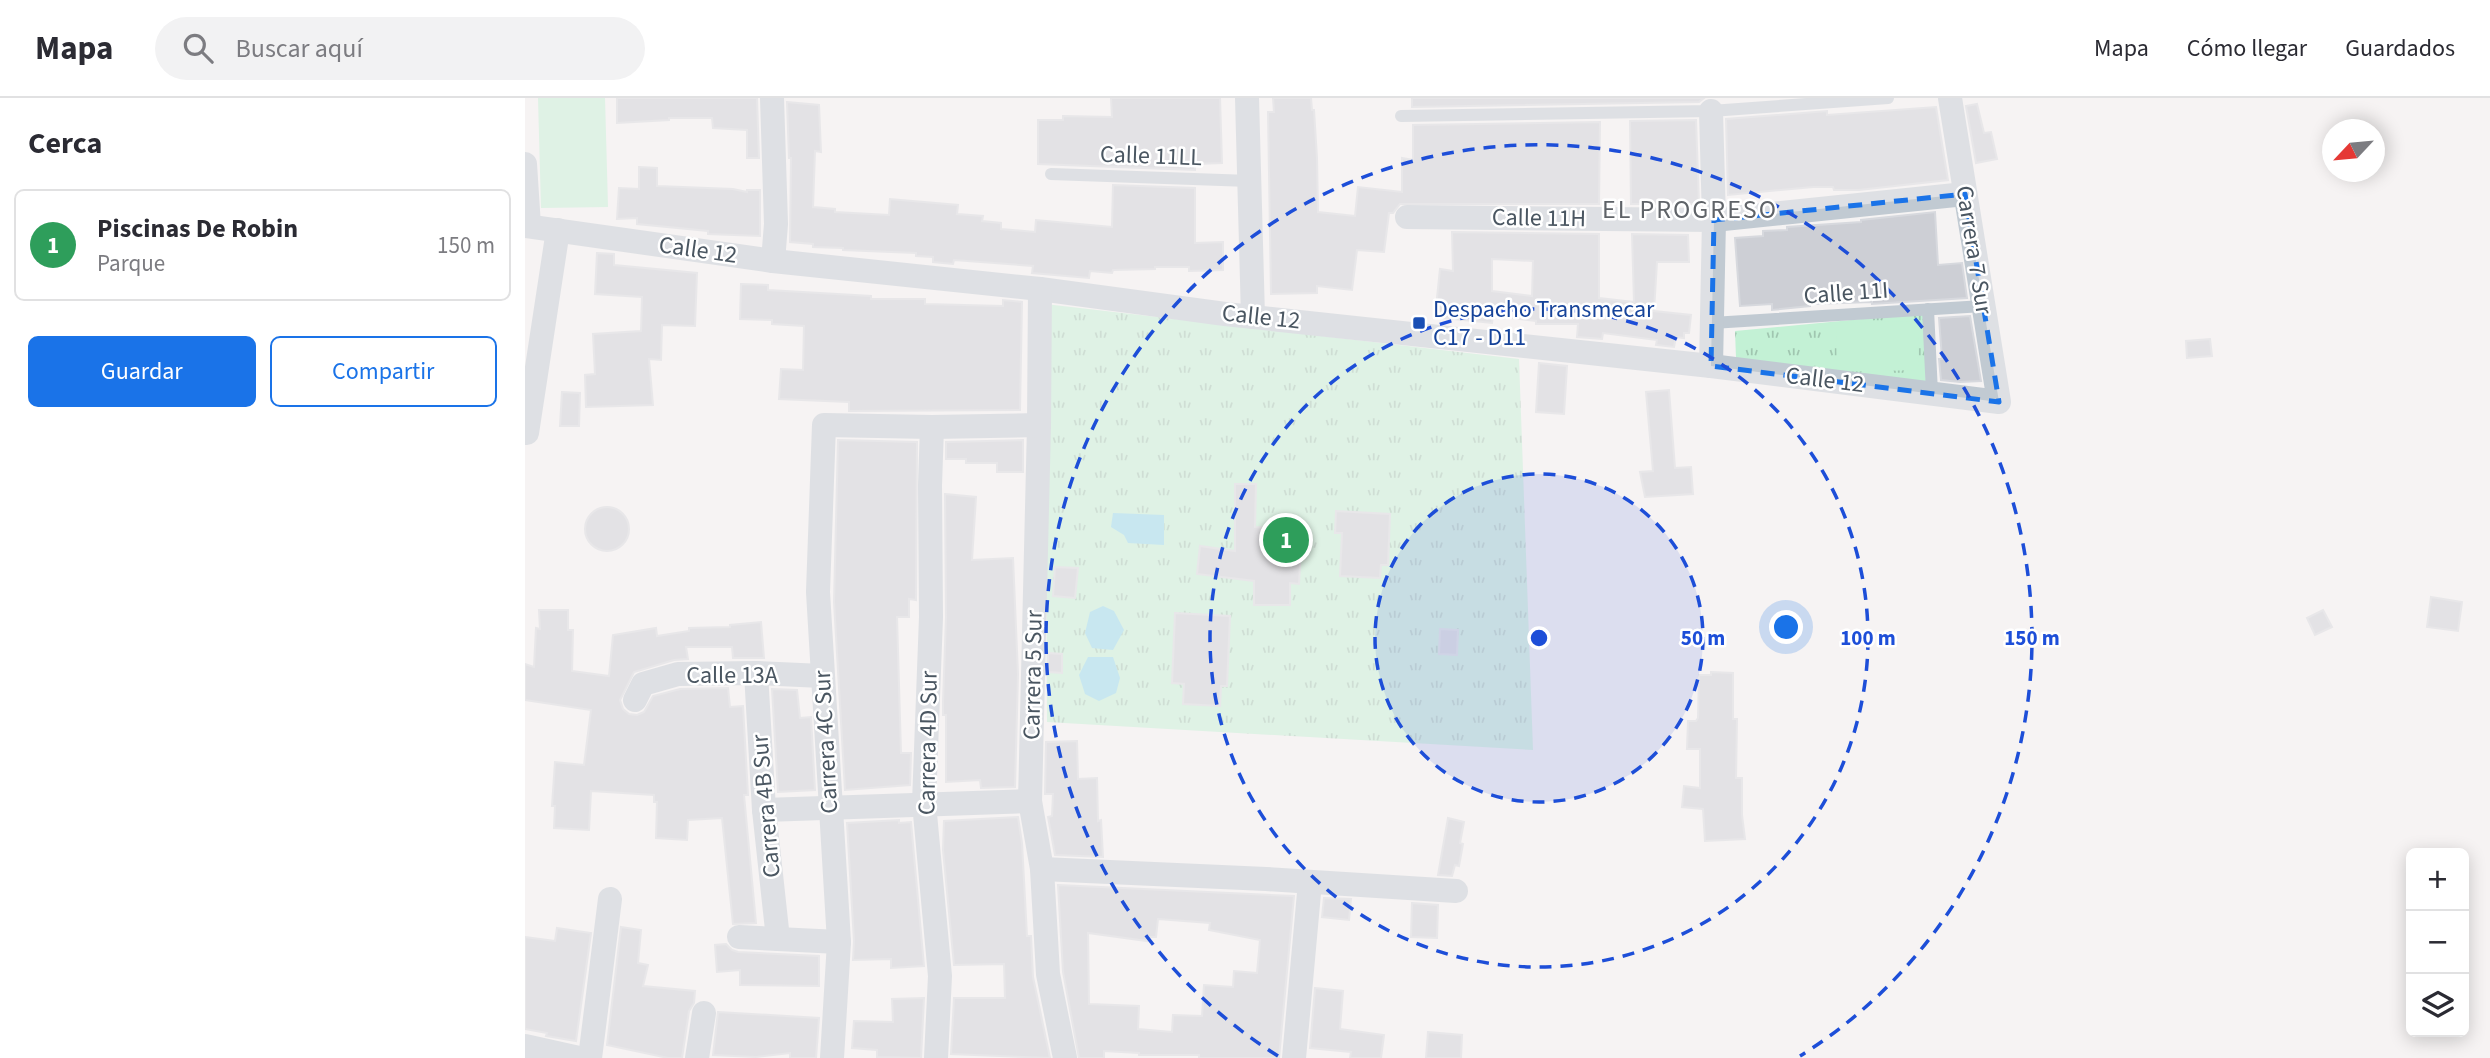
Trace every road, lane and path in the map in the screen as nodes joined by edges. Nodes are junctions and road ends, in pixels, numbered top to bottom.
1 (772, 98) edge
2 (1247, 98) edge
3 (1888, 98) edge
4 (1949, 98) edge
5 (1711, 111) junction
6 (1401, 117) dead end
7 (525, 164) edge
8 (1051, 174) dead end
9 (1250, 181) junction
10 (1965, 194) junction
11 (1407, 216) dead end
12 (1714, 220) junction
13 (527, 226) edge
14 (558, 230) junction
15 (773, 261) junction
16 (1040, 289) junction
17 (1983, 306) junction
18 (1928, 309) junction
19 (1253, 317) junction
20 (1712, 323) junction
21 (1711, 366) junction
22 (1931, 393) junction
23 (1999, 402) joint
24 (1039, 425) junction
25 (932, 428) junction
26 (526, 433) edge
27 (756, 673) junction
28 (822, 676) junction
29 (639, 692) dead end
30 (1030, 801) junction
31 (924, 803) junction
32 (829, 807) junction
33 (764, 810) junction
34 (1042, 869) junction
35 (1310, 882) junction
36 (1456, 891) dead end
37 (610, 899) dead end
38 (739, 937) dead end
39 (778, 939) junction
40 (839, 942) junction
41 (704, 1013) dead end
42 (525, 1046) edge
43 (579, 1058) edge
44 (590, 1058) edge
45 (697, 1058) edge
46 (832, 1058) edge
47 (936, 1058) edge
48 (1065, 1058) edge
49 (1294, 1058) edge

1 - 15 street
2 - 9 street
3 - 5 lane
4 - 10 street, Carrera 7 Sur
5 - 6 lane
5 - 12 street
7 - 13 street
8 - 9 lane, Calle 11LL
9 - 19 street
10 - 12 street, Calle 11H
10 - 17 street, Carrera 7 Sur
11 - 12 street, Calle 11H
12 - 20 street
13 - 14 street, Calle 12
14 - 15 street, Calle 12
14 - 26 street
15 - 16 street, Calle 12
16 - 19 street, Calle 12
16 - 24 street, Carrera 5 Sur
17 - 18 lane, Calle 11I
17 - 23 street, Carrera 7 Sur
18 - 20 lane, Calle 11I
18 - 22 lane
19 - 21 street, Calle 12
20 - 21 street
21 - 22 street, Calle 12
22 - 23 street, Calle 12
24 - 25 street
24 - 30 street, Carrera 5 Sur
25 - 28 street, Carrera 4C Sur
25 - 31 street, Carrera 4D Sur
27 - 28 street, Calle 13A
27 - 29 street, Calle 13A
27 - 33 street, Carrera 4B Sur
28 - 32 street, Carrera 4C Sur
30 - 31 street
30 - 34 street, Carrera 5 Sur
31 - 32 street
31 - 47 street, Carrera 4D Sur
32 - 33 street
32 - 40 street, Carrera 4C Sur
33 - 39 street, Carrera 4B Sur
34 - 35 street
34 - 48 street, Carrera 5 Sur
35 - 36 street
35 - 49 street
37 - 44 street
38 - 39 street
39 - 40 street
40 - 46 street, Carrera 4C Sur
41 - 45 street
42 - 43 street

